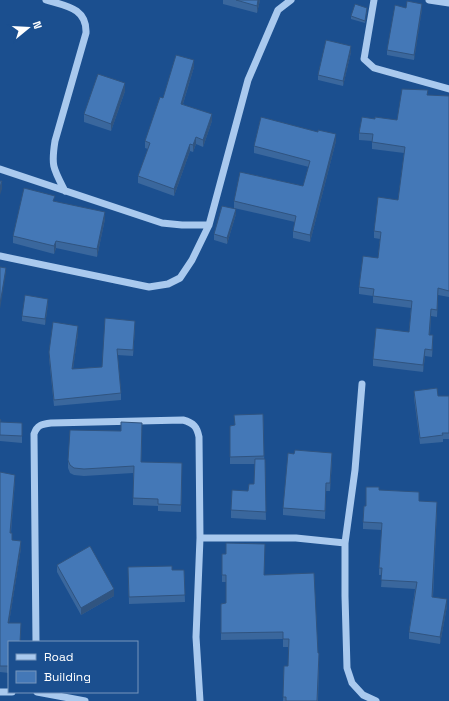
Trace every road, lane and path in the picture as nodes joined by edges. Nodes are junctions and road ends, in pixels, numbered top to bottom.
1 (46, 0) edge
2 (291, 0) edge
3 (374, 0) edge
4 (429, 0) edge
5 (449, 3) edge
6 (449, 89) edge
7 (0, 168) edge
8 (65, 191) junction
9 (209, 225) junction
10 (0, 256) edge
11 (362, 384) dead end
12 (200, 538) junction
13 (345, 543) junction
14 (36, 641) edge
15 (42, 693) edge
16 (84, 701) edge
17 (200, 701) edge
18 (376, 701) edge

1 - 8 street
2 - 9 street
3 - 6 street
4 - 5 street
7 - 8 street
8 - 9 street
9 - 10 street
11 - 13 street
12 - 13 street
12 - 14 street
12 - 17 street
13 - 18 street
15 - 16 street

